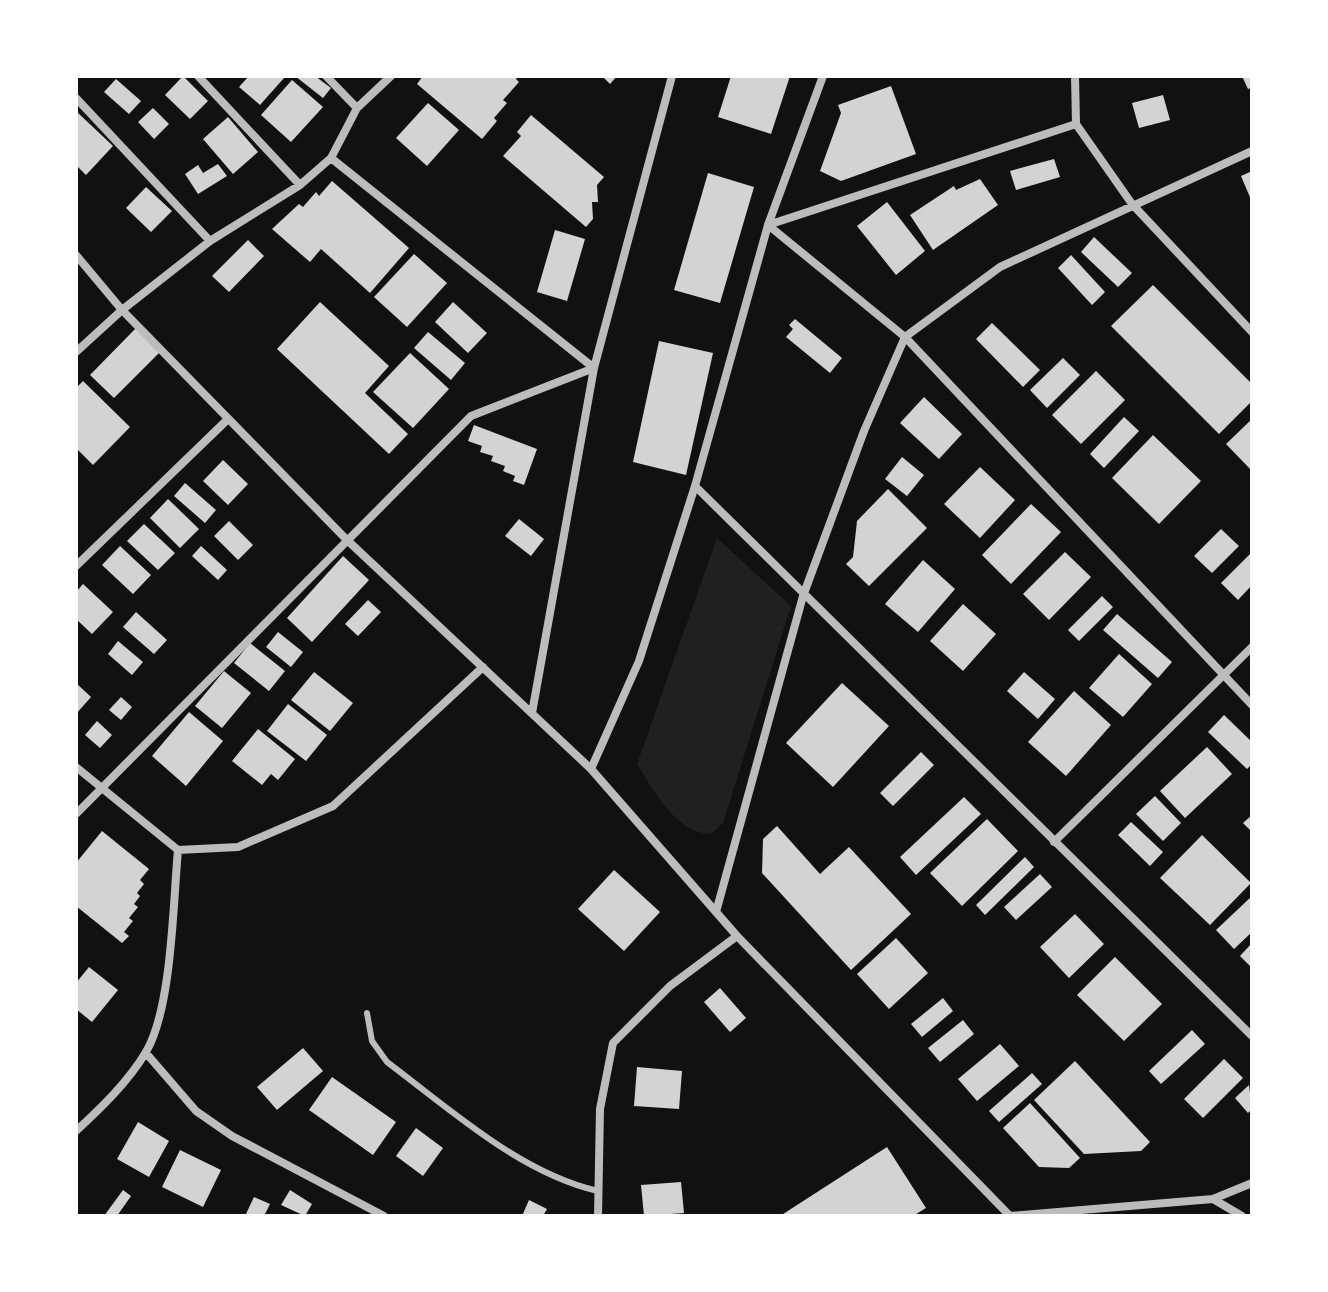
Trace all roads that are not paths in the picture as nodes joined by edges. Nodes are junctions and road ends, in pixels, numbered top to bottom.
1 (198, 76) edge
2 (326, 76) edge
3 (391, 76) edge
4 (672, 76) edge
5 (823, 76) edge
6 (1075, 76) edge
7 (76, 98) edge
8 (357, 108) junction
9 (1076, 124) junction
10 (1252, 151) edge
11 (331, 158) junction
12 (300, 185) junction
13 (1132, 204) junction
14 (768, 225) junction
15 (210, 241) junction
16 (76, 255) edge
17 (122, 310) junction
18 (1252, 332) edge
19 (905, 337) junction
20 (76, 352) edge
21 (594, 368) junction
22 (227, 420) junction
23 (695, 486) junction
24 (346, 539) junction
25 (76, 566) edge
26 (803, 596) junction
27 (1252, 647) edge
28 (483, 667) junction
29 (1223, 676) junction
30 (1252, 705) edge
31 (532, 713) junction
32 (76, 767) edge
33 (591, 769) junction
34 (102, 790) junction
35 (76, 814) edge
36 (1054, 842) junction
37 (178, 850) junction
38 (716, 912) junction
39 (737, 936) junction
40 (367, 1013) dead end
41 (1252, 1036) edge
42 (146, 1053) junction
43 (76, 1131) edge
44 (1252, 1183) edge
45 (598, 1191) junction
46 (1213, 1199) junction
47 (384, 1216) edge
48 (598, 1216) edge
49 (1009, 1216) edge
50 (1242, 1216) edge

1 - 12 street
2 - 8 street
3 - 8 street
4 - 21 street
5 - 14 street
6 - 9 street
7 - 15 street
8 - 11 street
9 - 13 street
9 - 14 street
10 - 13 street
11 - 12 street
11 - 21 street
12 - 15 street
13 - 18 street
13 - 19 street
14 - 19 street
14 - 23 street
15 - 17 street
16 - 17 street
17 - 20 street
17 - 22 street
19 - 26 street
19 - 29 street
21 - 24 street
21 - 31 street
22 - 24 street
22 - 25 street
23 - 26 street
23 - 33 street
24 - 28 street
24 - 34 street
26 - 36 street
26 - 38 street
27 - 29 street
28 - 31 street
28 - 37 street
29 - 30 street
29 - 36 street
31 - 33 street
32 - 34 street
33 - 38 street
34 - 35 street
34 - 37 street
36 - 41 street
37 - 42 street
38 - 39 street
39 - 45 street
39 - 49 street
40 - 45 lane
42 - 43 street
42 - 47 street
44 - 46 street
45 - 48 street
46 - 49 street
46 - 50 street

